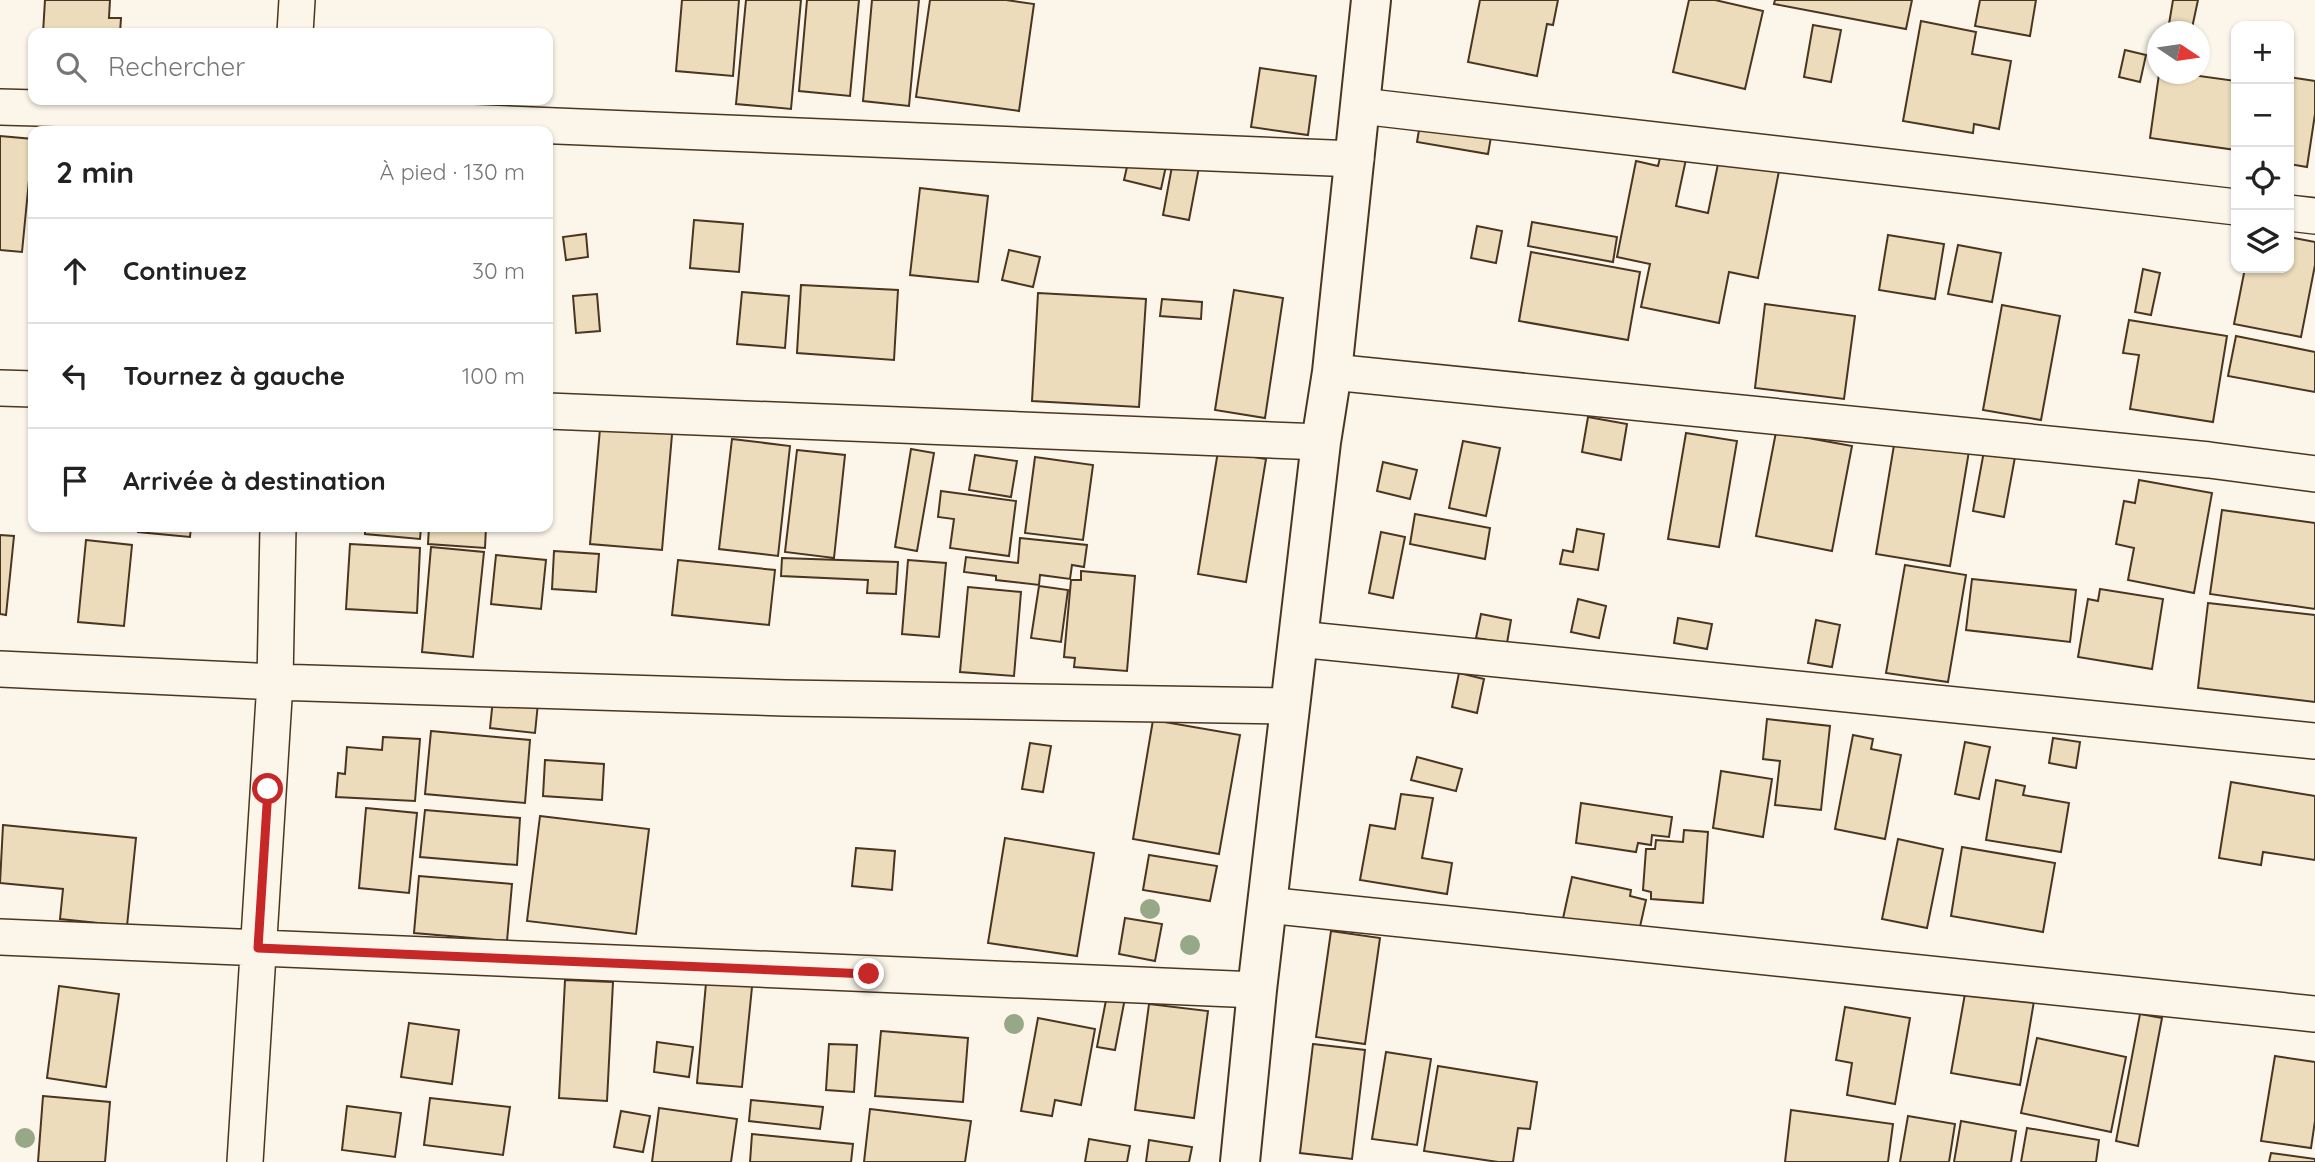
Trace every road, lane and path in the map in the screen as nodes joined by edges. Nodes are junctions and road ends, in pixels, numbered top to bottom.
1 (297, 0) edge
2 (1371, 0) edge
3 (295, 28) edge
4 (1361, 106) junction
5 (0, 107) edge
6 (290, 116) edge
7 (538, 126) edge
8 (553, 127) edge
9 (1356, 159) junction
10 (2231, 206) edge
11 (2294, 214) edge
12 (2315, 216) edge
13 (1332, 372) junction
14 (0, 388) edge
15 (28, 390) edge
16 (553, 411) edge
17 (1321, 442) junction
18 (2315, 474) edge
19 (278, 532) edge
20 (1298, 639) junction
21 (0, 669) edge
22 (275, 682) junction
23 (1291, 706) junction
24 (2315, 741) edge
25 (1267, 905) junction
26 (0, 937) edge
27 (258, 948) junction
28 (1257, 990) junction
29 (2315, 1014) edge
30 (1244, 1161) edge
31 (245, 1162) edge

1 - 3 street
2 - 4 highway
4 - 9 highway
4 - 10 street
5 - 6 street
6 - 7 street
8 - 9 street
9 - 13 highway
11 - 12 street
13 - 17 highway
13 - 18 street
14 - 15 street
16 - 17 street
17 - 20 highway
19 - 22 street
20 - 23 highway
20 - 24 street
21 - 22 street
22 - 23 street
22 - 27 street
23 - 25 highway
25 - 28 highway
25 - 29 street
26 - 27 street
27 - 28 street
27 - 31 street
28 - 30 highway

